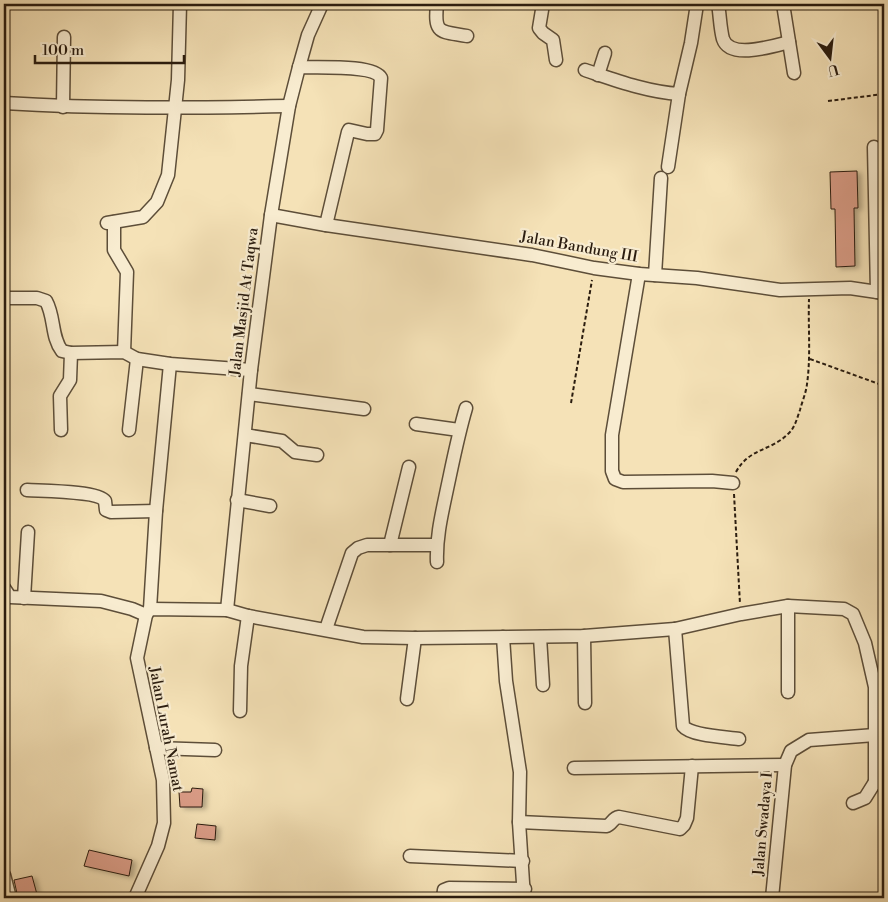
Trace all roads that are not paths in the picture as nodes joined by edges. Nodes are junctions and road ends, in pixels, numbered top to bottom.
1 (180, 4) edge
2 (322, 4) edge
3 (437, 4) edge
4 (543, 4) edge
5 (697, 4) edge
6 (718, 4) edge
7 (783, 4) edge
8 (467, 36) dead end
9 (64, 37) dead end
10 (788, 42) junction
11 (605, 52) dead end
12 (556, 60) dead end
13 (299, 67) junction
14 (585, 70) dead end
15 (794, 73) dead end
16 (598, 74) junction
17 (679, 94) junction
18 (4, 103) edge
19 (290, 106) junction
20 (63, 107) junction
21 (176, 109) junction
22 (874, 147) dead end
23 (270, 215) junction
24 (326, 225) junction
25 (639, 274) junction
26 (655, 275) junction
27 (881, 293) edge
28 (4, 298) edge
29 (124, 352) junction
30 (71, 353) junction
31 (137, 359) junction
32 (170, 364) junction
33 (251, 370) junction
34 (249, 394) junction
35 (364, 408) dead end
36 (466, 408) dead end
37 (416, 424) dead end
38 (61, 430) dead end
39 (129, 430) dead end
40 (459, 430) junction
41 (245, 435) junction
42 (317, 455) dead end
43 (409, 467) dead end
44 (733, 483) road end
45 (27, 490) dead end
46 (237, 500) junction
47 (270, 506) dead end
48 (156, 511) junction
49 (28, 532) dead end
50 (390, 545) junction
51 (436, 545) junction
52 (436, 562) dead end
53 (4, 588) edge
54 (24, 598) junction
55 (788, 606) junction
56 (227, 610) junction
57 (148, 612) junction
58 (248, 616) junction
59 (326, 629) junction
60 (675, 629) junction
61 (584, 636) junction
62 (503, 637) junction
63 (415, 638) junction
64 (540, 638) junction
65 (543, 685) dead end
66 (788, 692) dead end
67 (407, 699) dead end
68 (585, 704) dead end
69 (240, 711) dead end
70 (875, 735) junction
71 (739, 739) dead end
72 (156, 748) junction
73 (215, 750) dead end
74 (785, 765) junction
75 (692, 766) junction
76 (574, 768) dead end
77 (880, 783) edge
78 (853, 803) dead end
79 (519, 822) junction
80 (410, 856) dead end
81 (522, 861) junction
82 (4, 875) edge
83 (524, 894) edge
84 (138, 897) edge
85 (10, 898) edge
86 (443, 898) edge
87 (772, 898) edge

1 - 21 street
2 - 13 street, Jalan Masjid At Taqwa
3 - 8 street
4 - 12 street
5 - 17 street
6 - 10 street
7 - 10 street
9 - 20 street
10 - 15 street
11 - 16 street
13 - 19 street, Jalan Masjid At Taqwa
13 - 24 street
14 - 16 street
16 - 17 street
17 - 26 street
18 - 20 street
19 - 21 street
19 - 23 street, Jalan Masjid At Taqwa
20 - 21 street
21 - 29 street
22 - 27 street
23 - 24 street, Jalan Bandung III
23 - 33 street, Jalan Masjid At Taqwa
24 - 25 street, Jalan Bandung III
25 - 26 street, Jalan Bandung III
25 - 44 street
26 - 27 street, Jalan Bandung III
28 - 30 street
29 - 30 street
29 - 31 street
30 - 38 street
31 - 32 street
31 - 39 street
32 - 33 street
32 - 48 street, Jalan Lurah Namat
33 - 34 street, Jalan Masjid At Taqwa
34 - 35 street
34 - 41 street, Jalan Masjid At Taqwa
36 - 40 street
37 - 40 street
40 - 51 street
41 - 42 street
41 - 46 street, Jalan Masjid At Taqwa
43 - 50 street
45 - 48 street
46 - 47 street
46 - 56 street, Jalan Masjid At Taqwa
48 - 57 street, Jalan Lurah Namat
49 - 54 street
50 - 51 street
50 - 59 street
51 - 52 street
53 - 54 street
54 - 57 street
55 - 60 street
55 - 66 street
55 - 70 street
56 - 57 street
56 - 58 street
57 - 72 street, Jalan Lurah Namat
58 - 59 street
58 - 69 street
59 - 63 street
60 - 61 street
60 - 71 street
61 - 64 street
61 - 68 street
62 - 63 street
62 - 64 street
62 - 79 street
63 - 67 street
64 - 65 street
70 - 74 street, Jalan Swadaya I
70 - 77 street
72 - 73 street
72 - 84 street, Jalan Lurah Namat
74 - 75 street
74 - 87 street, Jalan Swadaya I
75 - 76 street
75 - 79 street
77 - 78 street
79 - 81 street
80 - 81 street
81 - 83 street
82 - 85 street
83 - 86 street

